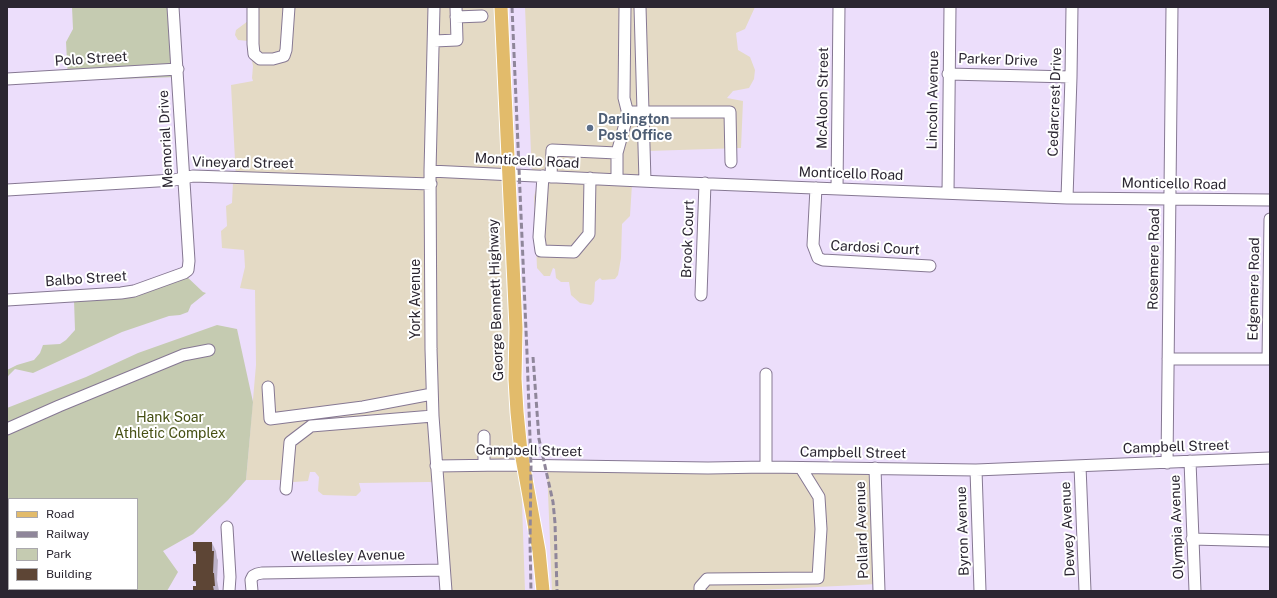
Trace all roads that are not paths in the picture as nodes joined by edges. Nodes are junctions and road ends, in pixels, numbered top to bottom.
1 (174, 7) edge
2 (253, 7) edge
3 (290, 7) edge
4 (434, 7) edge
5 (501, 7) edge
6 (625, 7) edge
7 (640, 7) edge
8 (839, 7) edge
9 (950, 7) edge
10 (1072, 7) edge
11 (1172, 7) edge
12 (456, 12) edge
13 (482, 16) dead end
14 (434, 41) junction
15 (178, 69) junction
16 (948, 74) junction
17 (1071, 78) junction
18 (7, 79) edge
19 (643, 112) junction
20 (628, 114) junction
21 (617, 153) junction
22 (731, 162) dead end
23 (430, 171) junction
24 (508, 175) junction
25 (547, 177) junction
26 (183, 178) junction
27 (590, 178) junction
28 (617, 180) junction
29 (645, 181) junction
30 (705, 183) junction
31 (431, 184) junction
32 (816, 188) junction
33 (837, 189) junction
34 (7, 190) edge
35 (948, 193) junction
36 (1067, 198) junction
37 (1169, 199) junction
38 (1270, 200) edge
39 (1270, 219) edge
40 (930, 266) dead end
41 (188, 270) joint
42 (701, 295) dead end
43 (7, 300) edge
44 (209, 350) dead end
45 (1168, 359) junction
46 (1269, 359) edge
47 (766, 374) dead end
48 (268, 388) dead end
49 (432, 394) junction
50 (433, 416) junction
51 (7, 429) edge
52 (484, 436) dead end
53 (1270, 458) edge
54 (1190, 462) junction
55 (1167, 463) junction
56 (484, 465) junction
57 (523, 465) junction
58 (436, 466) junction
59 (1080, 466) junction
60 (766, 467) junction
61 (801, 468) junction
62 (875, 468) junction
63 (976, 470) junction
64 (286, 489) dead end
65 (227, 527) dead end
66 (1192, 539) junction
67 (1270, 541) edge
68 (444, 570) junction
69 (229, 591) edge
70 (252, 591) edge
71 (446, 591) edge
72 (543, 591) edge
73 (700, 591) edge
74 (879, 591) edge
75 (980, 591) edge
76 (1086, 591) edge
77 (1195, 591) edge

1 - 15 street, Memorial Drive
2 - 3 street
4 - 14 street, York Avenue
5 - 24 main road, George Bennett Highway
6 - 20 street
7 - 19 street
8 - 33 street, McAloon Street
9 - 16 street, Lincoln Avenue
10 - 17 street, Cedarcrest Drive
11 - 37 street, Rosemere Road
12 - 13 street
12 - 14 street
14 - 23 street, York Avenue
15 - 18 street, Polo Street
15 - 26 street, Memorial Drive
16 - 17 street, Parker Drive
16 - 35 street, Lincoln Avenue
17 - 36 street, Cedarcrest Drive
19 - 20 street
19 - 22 street
19 - 29 street
20 - 21 street
21 - 25 street
21 - 28 street
23 - 24 street, Monticello Road
23 - 31 street, York Avenue
24 - 25 street, Monticello Road
24 - 57 main road, George Bennett Highway
25 - 27 street, Monticello Road
25 - 27 street
26 - 31 street, Vineyard Street
26 - 34 street, Vineyard Street
26 - 41 street, Memorial Drive
27 - 28 street, Monticello Road
28 - 29 street, Monticello Road
29 - 30 street, Monticello Road
30 - 32 street, Monticello Road
30 - 42 street, Brook Court
31 - 49 street, York Avenue
32 - 33 street, Monticello Road
32 - 40 street, Cardosi Court
33 - 35 street, Monticello Road
35 - 36 street, Monticello Road
36 - 37 street, Monticello Road
37 - 38 street, Monticello Road
37 - 45 street, Rosemere Road
39 - 46 street, Edgemere Road
41 - 43 street, Balbo Street
44 - 51 street
45 - 46 street
45 - 55 street, Rosemere Road
47 - 60 street
48 - 49 street
49 - 50 street, York Avenue
50 - 58 street, York Avenue
50 - 64 street
52 - 56 street
53 - 54 street, Campbell Street
54 - 55 street, Campbell Street
54 - 66 street, Olympia Avenue
55 - 59 street, Campbell Street
56 - 57 street, Campbell Street
56 - 58 street, Campbell Street
57 - 60 street, Campbell Street
57 - 72 main road, George Bennett Highway
58 - 68 street, York Avenue
59 - 63 street, Campbell Street
59 - 76 street, Dewey Avenue
60 - 61 street, Campbell Street
61 - 62 street, Campbell Street
61 - 73 street
62 - 63 street, Campbell Street
62 - 74 street, Pollard Avenue
63 - 75 street, Byron Avenue
65 - 69 street
66 - 67 street
66 - 77 street, Olympia Avenue
68 - 70 street, Wellesley Avenue
68 - 71 street, York Avenue

